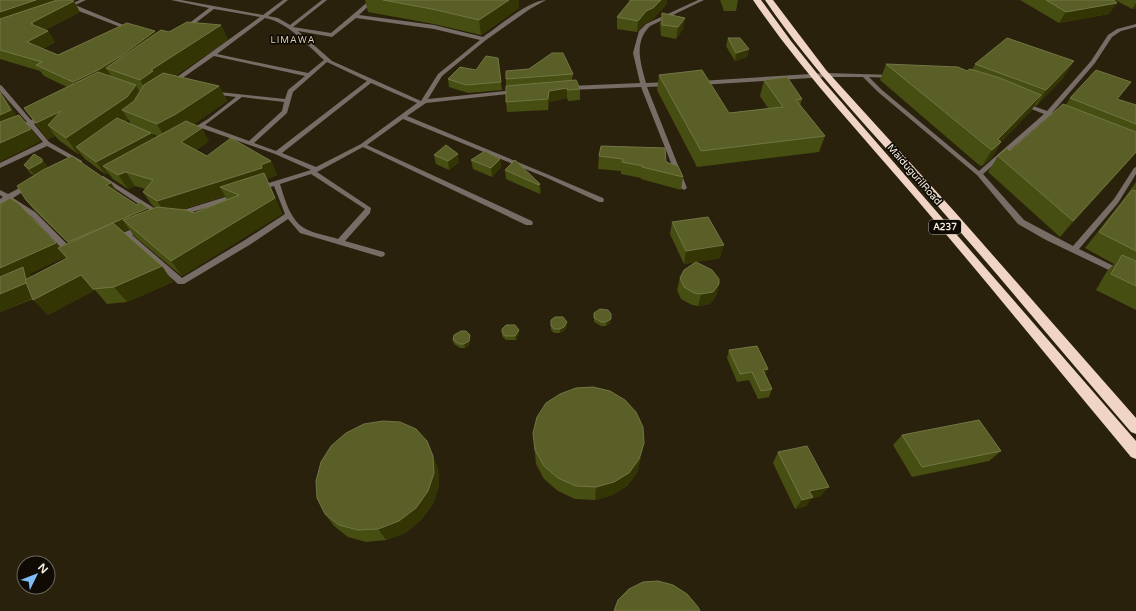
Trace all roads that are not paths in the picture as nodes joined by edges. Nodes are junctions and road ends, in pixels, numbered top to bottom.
1 (84, 0) edge
2 (173, 0) edge
3 (286, 0) edge
4 (325, 0) edge
5 (373, 0) edge
6 (544, 0) edge
7 (702, 0) edge
8 (757, 0) edge
9 (769, 0) edge
10 (70, 5) junction
11 (520, 6) dead end
12 (63, 7) edge
13 (214, 7) junction
14 (528, 8) junction
15 (264, 16) junction
16 (355, 16) junction
17 (1136, 25) edge
18 (291, 28) junction
19 (192, 30) edge
20 (136, 32) edge
21 (229, 37) dead end
22 (236, 38) junction
23 (484, 39) junction
24 (212, 54) junction
25 (327, 60) junction
26 (308, 75) junction
27 (827, 75) junction
28 (864, 75) junction
29 (814, 76) junction
30 (902, 77) edge
31 (370, 81) junction
32 (694, 83) edge
33 (643, 84) junction
34 (672, 84) edge
35 (177, 86) edge
36 (0, 87) edge
37 (565, 88) edge
38 (206, 91) edge
39 (526, 91) edge
40 (241, 95) junction
41 (288, 101) junction
42 (422, 102) junction
43 (1018, 102) edge
44 (50, 113) edge
45 (1048, 114) junction
46 (403, 117) junction
47 (1062, 119) edge
48 (29, 123) junction
49 (201, 126) junction
50 (186, 134) edge
51 (0, 137) edge
52 (47, 143) junction
53 (249, 144) junction
54 (363, 145) junction
55 (277, 153) junction
56 (80, 158) junction
57 (70, 164) edge
58 (0, 166) edge
59 (88, 168) edge
60 (1136, 169) edge
61 (314, 171) junction
62 (979, 174) junction
63 (112, 175) edge
64 (36, 182) edge
65 (276, 183) junction
66 (684, 188) edge
67 (254, 190) edge
68 (0, 192) edge
69 (247, 193) edge
70 (9, 197) junction
71 (600, 200) dead end
72 (0, 202) edge
73 (288, 215) junction
74 (172, 217) edge
75 (158, 222) edge
76 (529, 223) dead end
77 (146, 227) edge
78 (126, 234) junction
79 (111, 241) edge
80 (340, 241) junction
81 (1074, 250) junction
82 (381, 254) dead end
83 (68, 260) edge
84 (1136, 280) edge
85 (1095, 382) junction
86 (1077, 383) junction
87 (1136, 428) edge
88 (1136, 452) edge

1 - 10 street
2 - 13 street
3 - 15 street
4 - 18 street
5 - 16 street
6 - 14 street
7 - 33 street
8 - 29 highway, Maiduguri Road / A237
9 - 27 highway, Maiduguri Road / A237
10 - 12 street
10 - 20 street
11 - 14 street
13 - 15 street
13 - 19 street
14 - 23 street
15 - 18 street
15 - 22 street
16 - 18 street
16 - 23 street
17 - 45 street
18 - 25 street
21 - 22 street
22 - 24 street
23 - 42 street
24 - 26 street
24 - 35 street
25 - 26 street
25 - 31 street
26 - 41 street
27 - 28 street
27 - 29 street
27 - 85 highway, Maiduguri Road / A237
28 - 30 street
28 - 62 street
29 - 32 street
29 - 86 highway, Maiduguri Road / A237
31 - 42 street
31 - 55 street
33 - 34 street
33 - 37 street
33 - 66 street
36 - 48 street
38 - 40 street
39 - 42 street
40 - 41 street
40 - 49 street
41 - 53 street
42 - 46 street
43 - 45 street
44 - 48 street
45 - 47 street
45 - 62 street
46 - 54 street
46 - 71 street
48 - 51 street
48 - 52 street
49 - 50 street
49 - 53 street
52 - 56 street
52 - 58 street
53 - 55 street
54 - 61 street
54 - 76 street
55 - 61 street
56 - 57 street
56 - 59 street
60 - 81 street
61 - 65 street
61 - 80 street
62 - 81 street
63 - 75 street
64 - 70 street
65 - 67 street
65 - 73 street
68 - 70 street
69 - 74 street
70 - 72 street
70 - 83 street
73 - 78 street
73 - 80 street
77 - 78 street
78 - 79 street
80 - 82 street
81 - 84 street
85 - 86 highway
85 - 87 highway, Maiduguri Road / A237
86 - 88 highway, Maiduguri Road / A237

